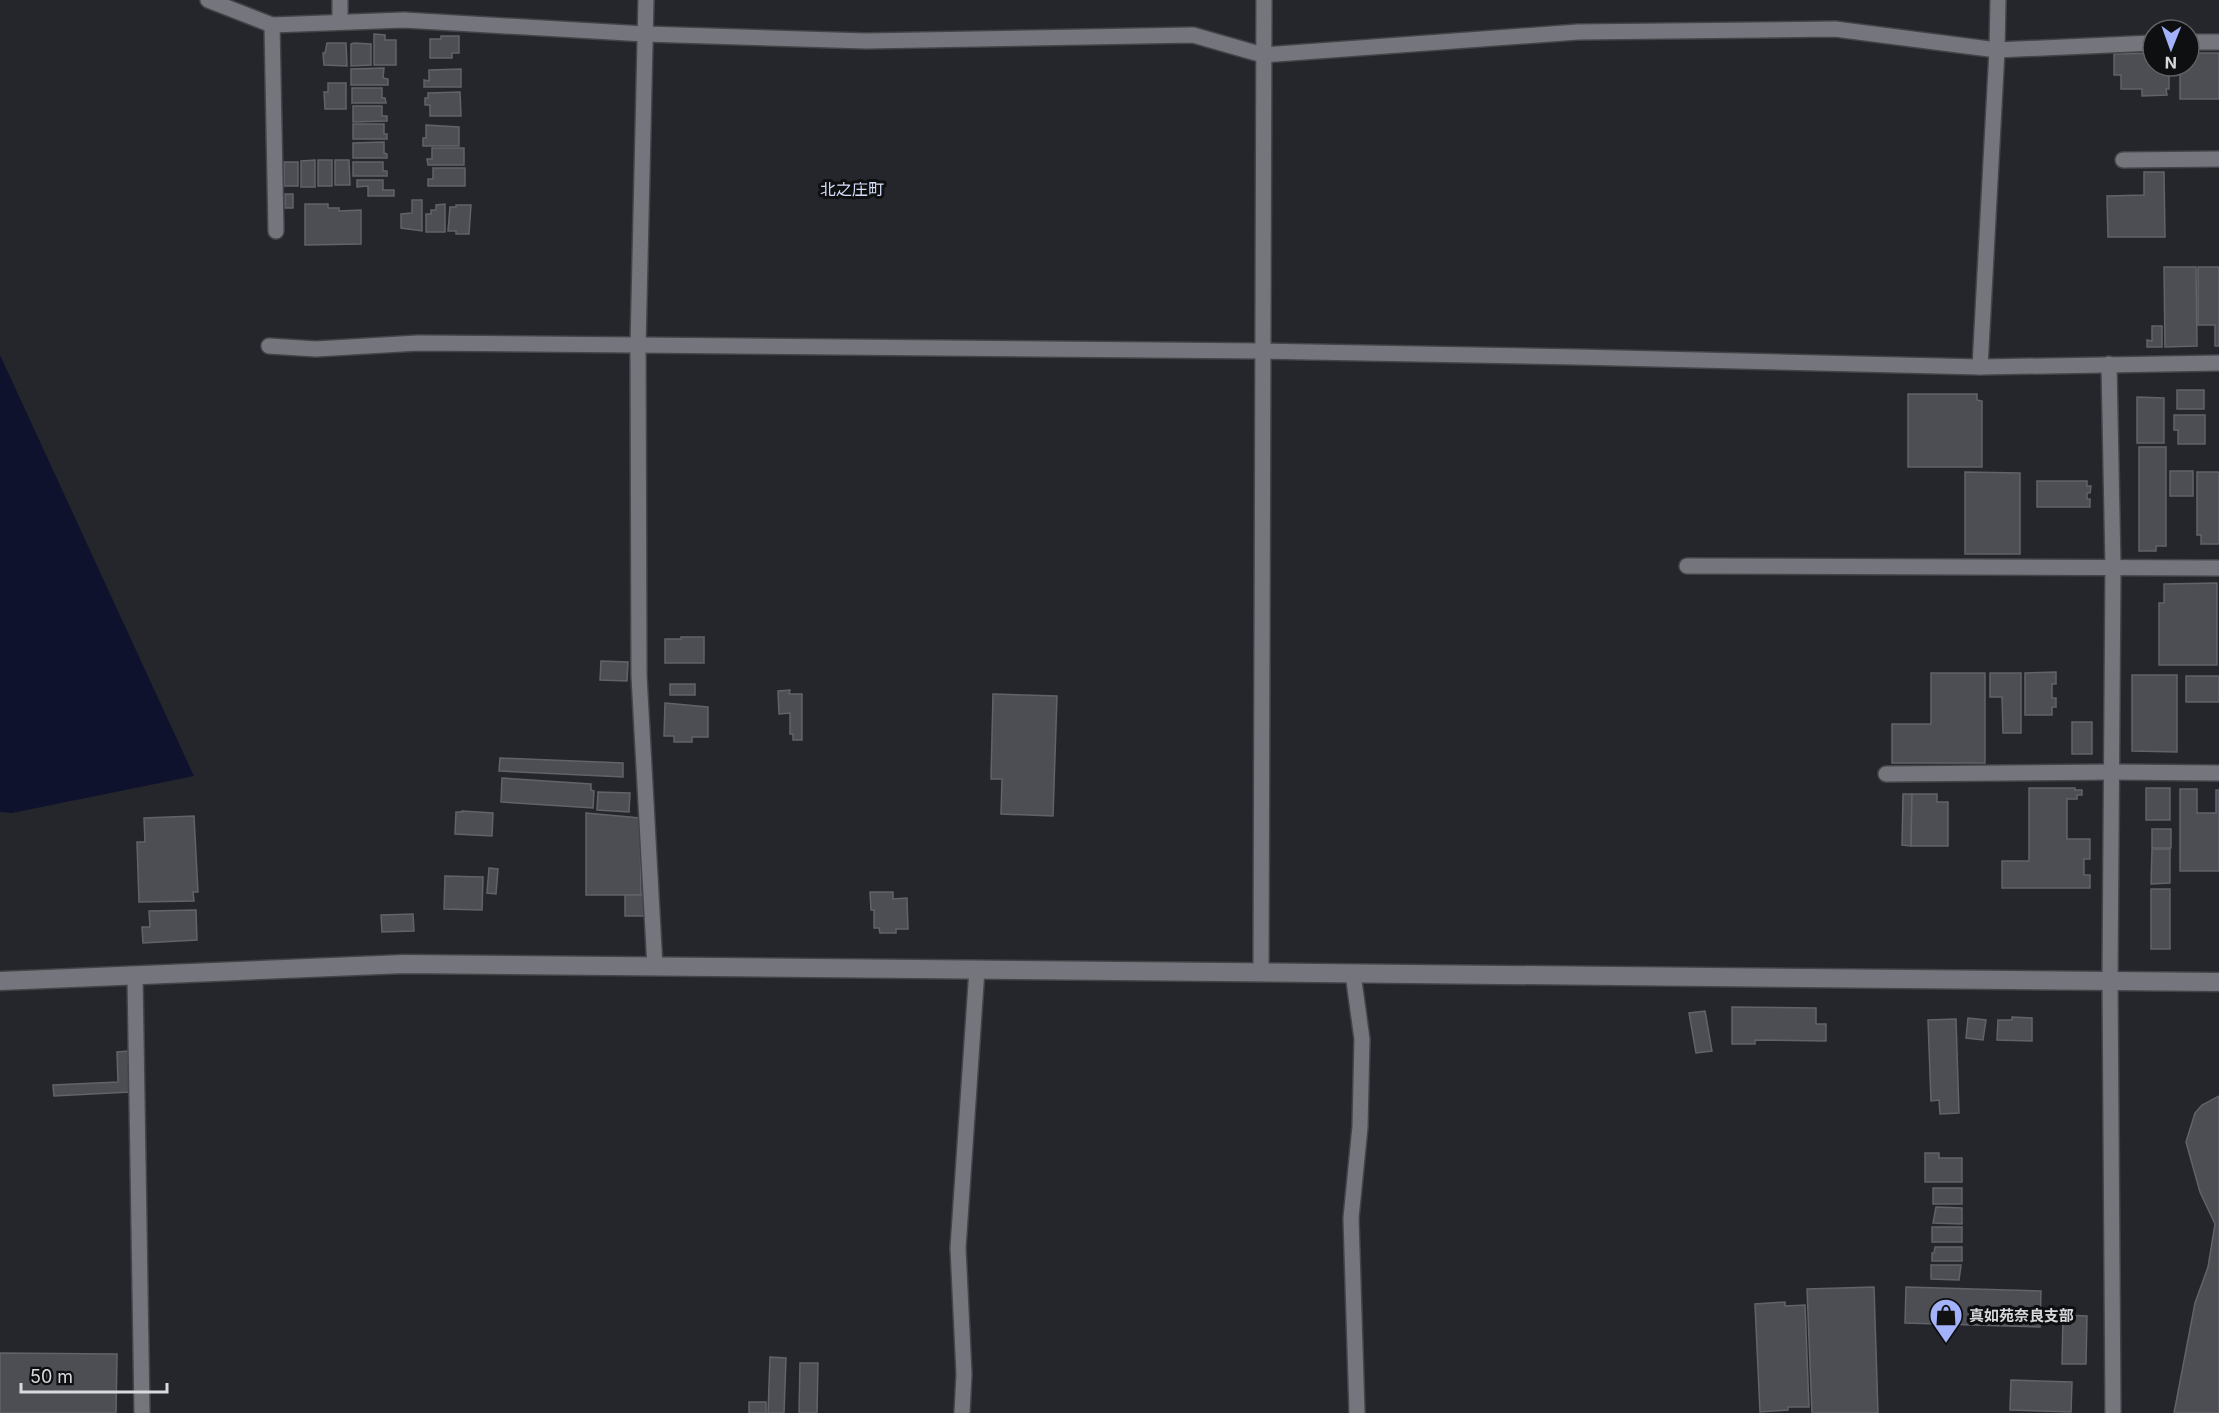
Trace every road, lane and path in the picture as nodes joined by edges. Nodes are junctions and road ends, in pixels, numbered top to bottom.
1 (208, 0) edge
2 (340, 0) edge
3 (646, 0) edge
4 (1264, 0) edge
5 (1998, 0) edge
6 (340, 22) junction
7 (272, 25) junction
8 (645, 34) junction
9 (2201, 42) edge
10 (2219, 42) edge
11 (2141, 44) edge
12 (1997, 50) junction
13 (1263, 55) junction
14 (2219, 159) edge
15 (2123, 160) dead end
16 (276, 231) dead end
17 (269, 346) dead end
18 (638, 346) junction
19 (1263, 351) junction
20 (2219, 363) edge
21 (2109, 364) junction
22 (1980, 367) junction
23 (1687, 566) dead end
24 (2113, 567) junction
25 (2219, 567) edge
26 (2113, 772) junction
27 (2219, 773) edge
28 (1886, 774) dead end
29 (655, 967) junction
30 (977, 969) junction
31 (1261, 972) junction
32 (1353, 974) junction
33 (135, 976) junction
34 (2110, 980) junction
35 (0, 981) edge
36 (2219, 982) edge
37 (142, 1413) edge
38 (962, 1413) edge
39 (1357, 1413) edge
40 (2113, 1413) edge

1 - 7 street
2 - 6 street
3 - 8 street
4 - 13 street
5 - 12 street
6 - 7 street
6 - 8 street
7 - 16 street
8 - 13 street
8 - 18 street
9 - 10 street
11 - 12 street
12 - 13 street
12 - 22 street
13 - 19 street
14 - 15 street
17 - 18 street
18 - 19 street
18 - 29 street
19 - 22 street
19 - 31 street
20 - 21 street
21 - 22 street
21 - 24 street
23 - 24 street
24 - 25 street
24 - 26 street
26 - 27 street
26 - 28 street
26 - 34 street
29 - 30 street
29 - 33 street
30 - 31 street
30 - 38 street
31 - 32 street
32 - 34 street
32 - 39 street
33 - 35 street
33 - 37 street
34 - 36 street
34 - 40 street

